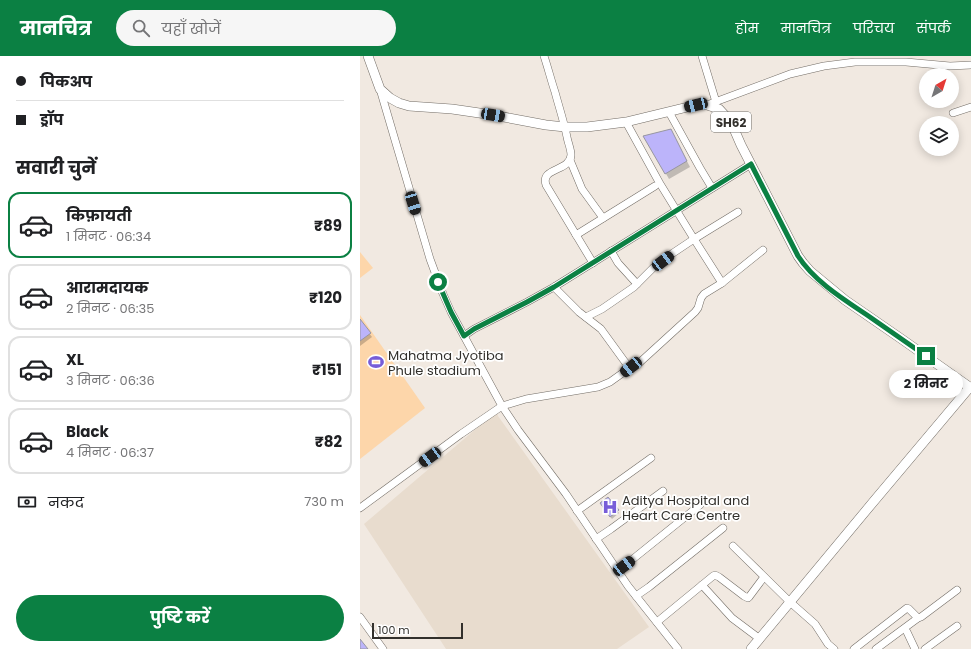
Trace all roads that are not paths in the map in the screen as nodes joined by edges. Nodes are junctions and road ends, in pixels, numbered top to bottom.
1 (368, 56) edge
2 (544, 56) edge
3 (702, 56) edge
4 (971, 65) edge
5 (380, 89) junction
6 (716, 102) junction
7 (707, 105) junction
8 (971, 107) edge
9 (669, 112) junction
10 (953, 114) dead end
11 (626, 122) junction
12 (565, 127) junction
13 (570, 160) junction
14 (751, 164) junction
15 (655, 186) dead end
16 (712, 188) junction
17 (677, 211) junction
18 (738, 212) dead end
19 (603, 218) junction
20 (576, 235) junction
21 (694, 239) junction
22 (763, 250) dead end
23 (611, 251) junction
24 (594, 263) junction
25 (722, 283) junction
26 (637, 284) junction
27 (554, 287) junction
28 (586, 317) junction
29 (464, 336) junction
30 (631, 367) junction
31 (971, 387) edge
32 (502, 406) junction
33 (651, 458) dead end
34 (663, 491) dead end
35 (700, 505) dead end
36 (360, 508) edge
37 (577, 511) junction
38 (723, 528) dead end
39 (596, 539) junction
40 (733, 546) dead end
41 (618, 571) junction
42 (764, 577) junction
43 (702, 585) junction
44 (956, 590) dead end
45 (636, 596) junction
46 (790, 602) junction
47 (360, 617) edge
48 (918, 618) junction
49 (657, 622) junction
50 (957, 626) dead end
51 (907, 632) dead end
52 (760, 639) junction
53 (383, 649) edge
54 (678, 649) edge
55 (751, 649) edge
56 (834, 649) edge
57 (854, 649) edge
58 (876, 649) edge
59 (915, 649) edge
60 (925, 649) edge

1 - 5 main road
2 - 12 street
3 - 6 street
4 - 6 street
5 - 12 main road, SH62
5 - 29 street
6 - 7 street
7 - 9 main road, SH62
7 - 14 main road, SH62
8 - 10 street
9 - 11 main road, SH62
9 - 16 street
11 - 12 main road, SH62
11 - 17 street
12 - 13 street
13 - 19 street
13 - 20 street
14 - 16 street
14 - 31 main road, SH62
15 - 19 street
16 - 17 street
17 - 21 street
17 - 23 street
18 - 21 street
19 - 20 street
20 - 24 street
21 - 25 street
21 - 26 street
22 - 25 street
23 - 24 street
23 - 26 street
24 - 27 street
25 - 30 street
26 - 28 street
27 - 28 street
27 - 29 street
28 - 30 street
29 - 32 street
30 - 32 street
31 - 46 main road
32 - 36 street
32 - 37 street
33 - 37 street
34 - 39 street
35 - 41 street
37 - 39 street
38 - 45 street
39 - 41 street
40 - 42 street
41 - 45 street
42 - 43 street
42 - 46 street
43 - 49 street
43 - 52 street
44 - 48 street
45 - 49 street
46 - 52 main road
46 - 56 street
47 - 53 street
48 - 57 street
48 - 58 street
49 - 54 street
50 - 60 street
51 - 59 street
52 - 55 main road

